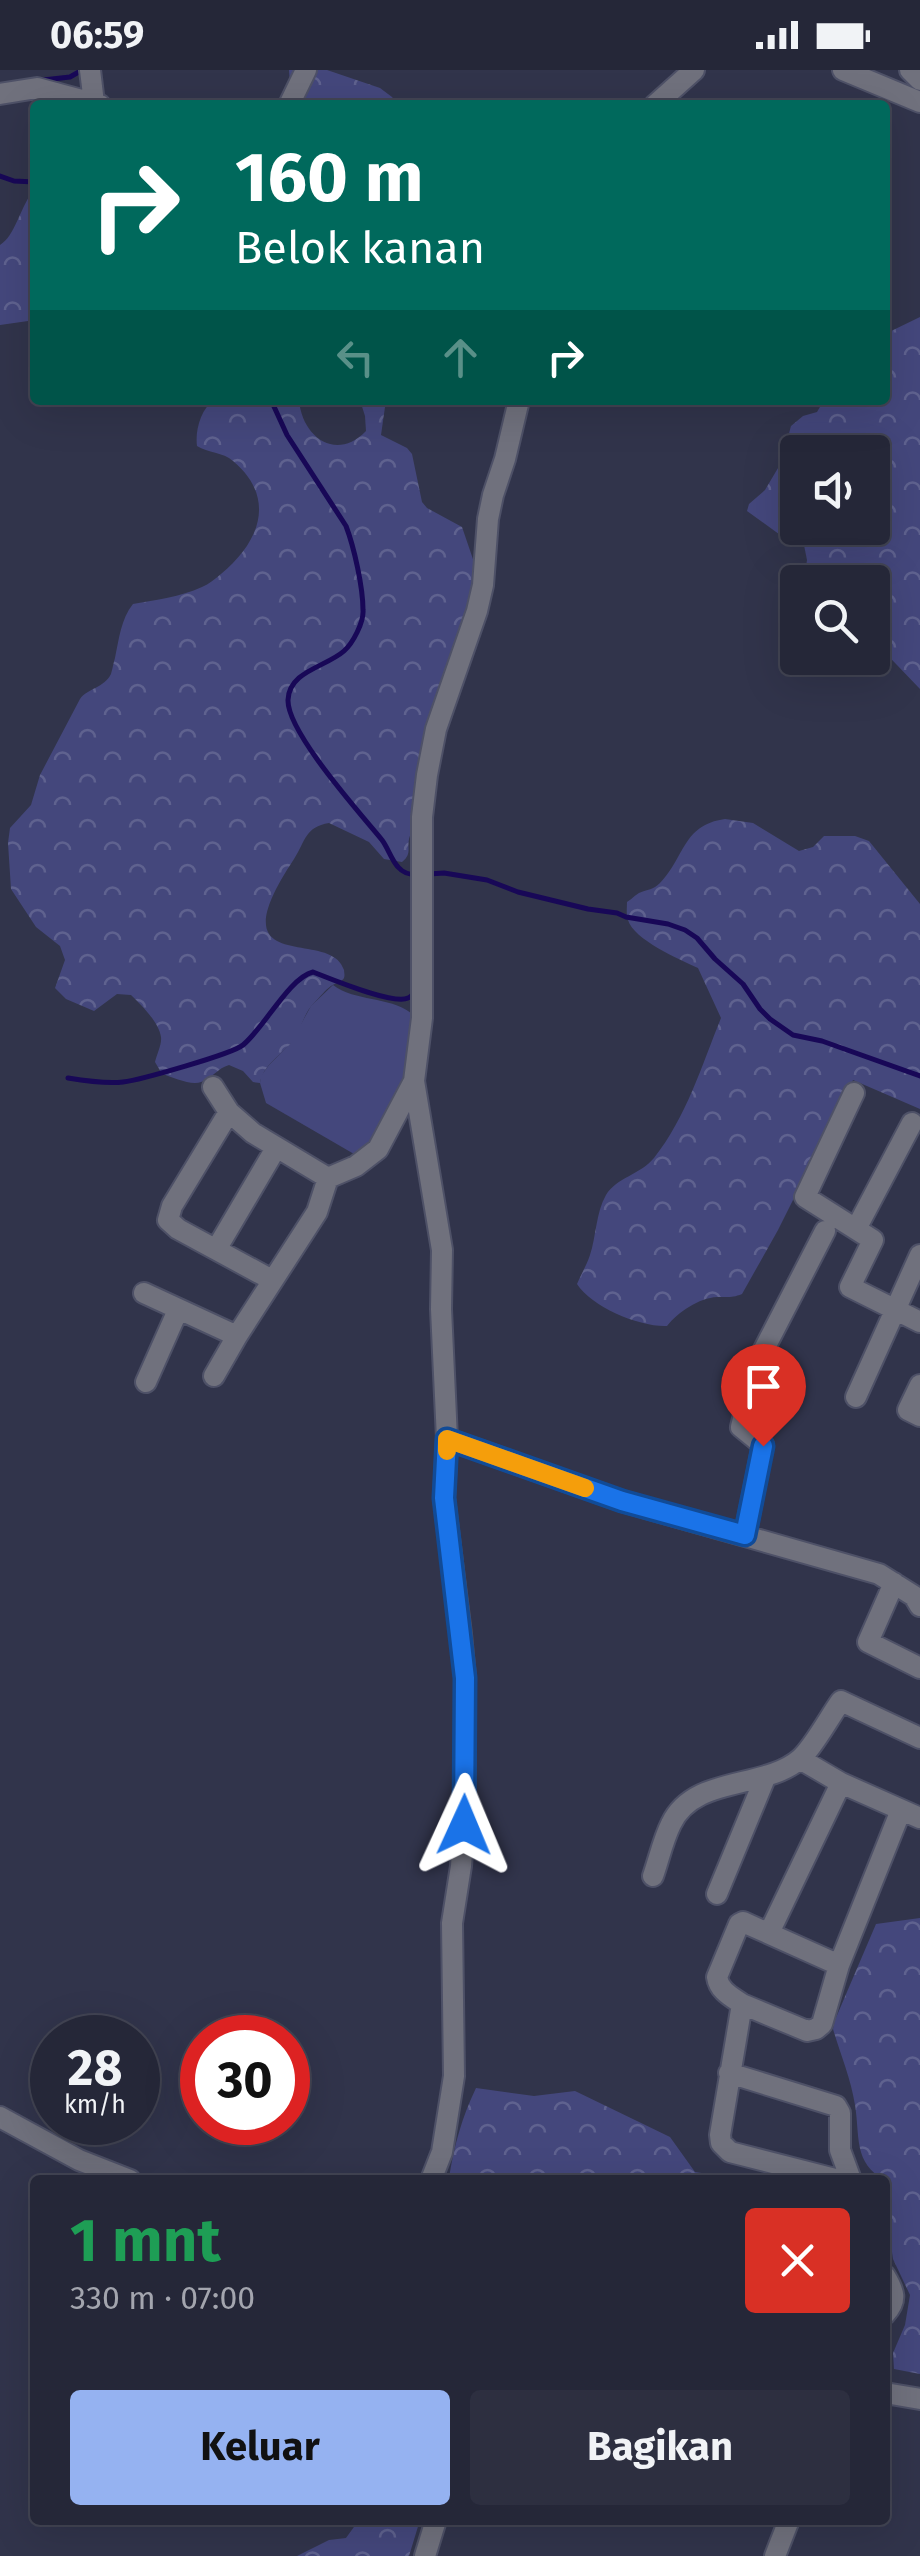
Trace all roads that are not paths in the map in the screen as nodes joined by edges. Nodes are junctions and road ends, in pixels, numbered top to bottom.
1 (90, 70) edge
2 (306, 70) edge
3 (694, 70) edge
4 (843, 70) edge
5 (910, 70) edge
6 (920, 80) edge
7 (0, 94) edge
8 (82, 100) edge
9 (96, 100) edge
10 (291, 100) edge
11 (661, 100) edge
12 (920, 102) edge
13 (518, 405) edge
14 (414, 1081) junction
15 (214, 1087) dead end
16 (854, 1093) dead end
17 (229, 1112) junction
18 (912, 1123) dead end
19 (276, 1148) junction
20 (328, 1178) junction
21 (856, 1229) junction
22 (824, 1231) dead end
23 (217, 1248) junction
24 (920, 1255) edge
25 (272, 1280) junction
26 (144, 1293) dead end
27 (894, 1309) junction
28 (178, 1310) junction
29 (920, 1322) edge
30 (237, 1336) junction
31 (214, 1376) dead end
32 (146, 1382) dead end
33 (920, 1386) edge
34 (856, 1397) dead end
35 (920, 1416) edge
36 (447, 1439) junction
37 (745, 1535) junction
38 (894, 1584) junction
39 (918, 1597) edge
40 (920, 1668) edge
41 (920, 1738) edge
42 (800, 1758) junction
43 (765, 1778) junction
44 (840, 1784) junction
45 (910, 1814) edge
46 (653, 1876) dead end
47 (717, 1894) dead end
48 (768, 1933) junction
49 (839, 1965) junction
50 (742, 2004) junction
51 (729, 2073) junction
52 (0, 2117) edge
53 (117, 2175) edge
54 (433, 2175) edge
55 (821, 2175) edge
56 (849, 2175) edge
57 (890, 2285) edge
58 (890, 2309) edge
59 (890, 2394) edge
60 (920, 2399) edge
61 (434, 2525) edge
62 (787, 2525) edge
63 (425, 2556) edge
64 (775, 2556) edge

1 - 9 street
2 - 10 street
3 - 11 street
4 - 12 street
5 - 6 street
7 - 8 street
13 - 14 street
14 - 20 street
14 - 36 street
15 - 17 street
16 - 21 street
17 - 19 street
17 - 23 street
18 - 21 street
19 - 20 street
19 - 23 street
20 - 25 street
21 - 27 street
22 - 37 street
23 - 25 street
24 - 27 street
25 - 30 street
26 - 28 street
27 - 29 street
27 - 34 street
28 - 30 street
28 - 32 street
30 - 31 street
33 - 35 street
36 - 37 street
36 - 54 street
37 - 38 street
38 - 39 street
38 - 40 street
41 - 42 street
42 - 43 street
42 - 44 street
43 - 46 street
43 - 47 street
44 - 45 street
44 - 48 street
45 - 49 street
48 - 49 street
48 - 50 street
49 - 50 street
50 - 51 street
51 - 55 street
51 - 56 street
52 - 53 street
57 - 58 street
59 - 60 street
61 - 63 street
62 - 64 street

